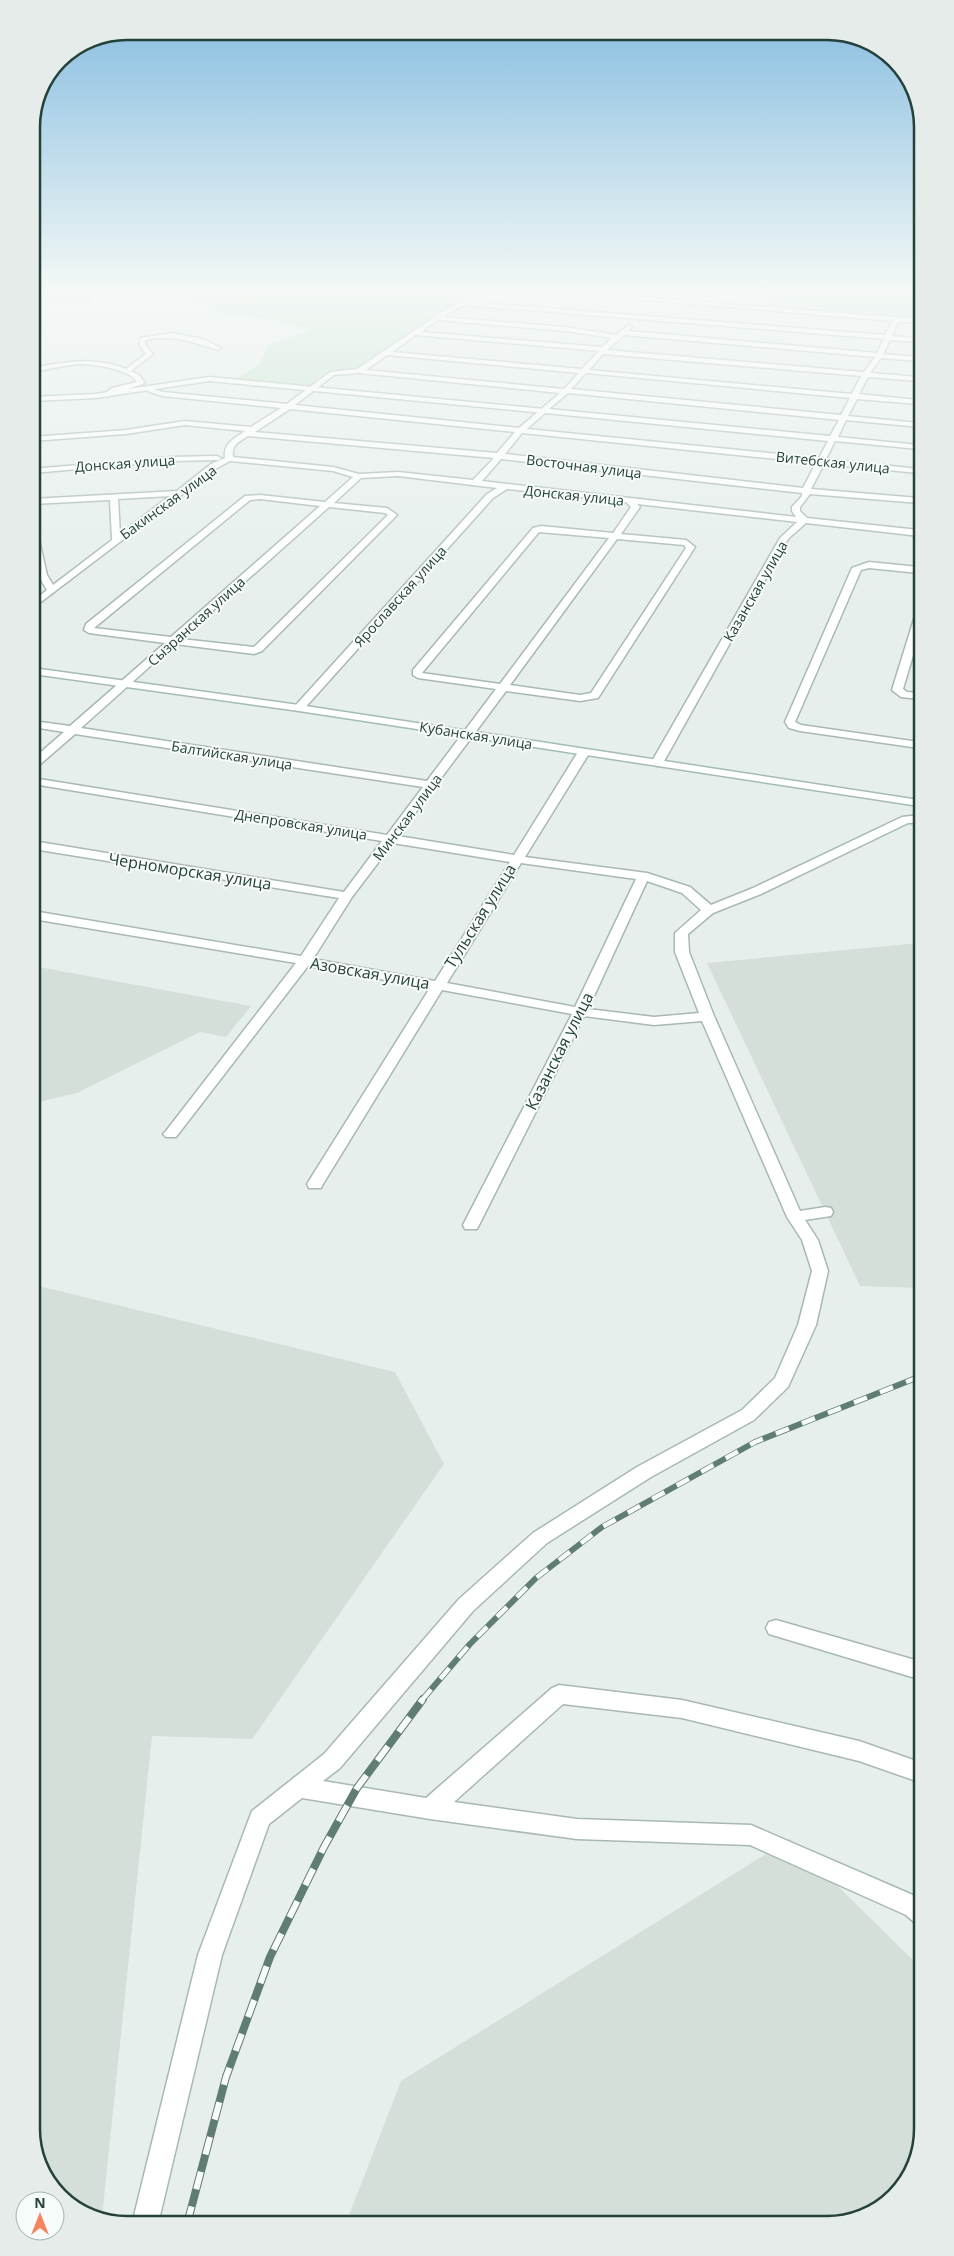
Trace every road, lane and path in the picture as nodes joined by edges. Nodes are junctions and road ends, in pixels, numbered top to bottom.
1 (112, 394) edge
2 (165, 394) edge
3 (304, 394) edge
4 (375, 394) edge
5 (562, 394) edge
6 (590, 394) edge
7 (838, 394) edge
8 (107, 395) joint
9 (856, 396) junction
10 (40, 399) edge
11 (914, 402) edge
12 (288, 407) junction
13 (544, 411) junction
14 (845, 418) junction
15 (914, 424) edge
16 (520, 431) junction
17 (252, 432) junction
18 (40, 438) edge
19 (832, 439) junction
20 (914, 447) edge
21 (498, 457) junction
22 (229, 458) junction
23 (823, 461) junction
24 (216, 462) junction
25 (40, 470) edge
26 (914, 470) edge
27 (359, 476) junction
28 (474, 483) junction
29 (504, 487) junction
30 (806, 492) junction
31 (179, 493) junction
32 (114, 497) junction
33 (628, 500) junction
34 (914, 501) edge
35 (40, 502) edge
36 (327, 504) junction
37 (796, 511) junction
38 (780, 518) junction
39 (804, 520) junction
40 (790, 530) junction
41 (914, 532) edge
42 (615, 536) junction
43 (116, 540) junction
44 (40, 564) edge
45 (914, 570) edge
46 (52, 590) junction
47 (40, 599) edge
48 (914, 636) edge
49 (173, 642) junction
50 (40, 672) edge
51 (126, 684) junction
52 (503, 688) junction
53 (914, 696) edge
54 (299, 708) junction
55 (40, 725) edge
56 (73, 730) junction
57 (468, 734) junction
58 (914, 745) edge
59 (584, 752) junction
60 (40, 759) edge
61 (657, 763) junction
62 (40, 782) edge
63 (431, 785) junction
64 (914, 802) edge
65 (913, 819) edge
66 (390, 839) junction
67 (40, 846) edge
68 (516, 859) junction
69 (643, 876) junction
70 (348, 896) junction
71 (709, 910) junction
72 (40, 916) edge
73 (304, 961) junction
74 (437, 986) junction
75 (580, 1012) junction
76 (707, 1016) junction
77 (171, 1134) dead end
78 (315, 1184) dead end
79 (825, 1212) dead end
80 (795, 1217) junction
81 (471, 1225) dead end
82 (776, 1628) dead end
83 (914, 1669) edge
84 (914, 1770) edge
85 (298, 1787) junction
86 (430, 1809) junction
87 (914, 1907) edge
88 (147, 2216) edge

1 - 8 street, Витебская улица
2 - 12 street, Витебская улица
3 - 12 street, Бакинская улица
4 - 13 street
5 - 13 street
6 - 14 street
7 - 9 street
8 - 10 street, Витебская улица
9 - 11 street
9 - 14 street
12 - 16 street, Витебская улица
12 - 17 street, Бакинская улица
13 - 16 street
13 - 19 street
14 - 15 street
14 - 19 street
16 - 21 street
16 - 23 street, Витебская улица
17 - 18 street, Восточная улица
17 - 21 street, Восточная улица
17 - 22 street, Бакинская улица
19 - 20 street
19 - 23 street
21 - 28 street
21 - 30 street, Восточная улица
22 - 24 street, Донская улица
22 - 27 street, Донская улица
23 - 26 street, Витебская улица
23 - 30 street
24 - 25 street, Донская улица
24 - 31 street, Бакинская улица
27 - 28 street, Донская улица
27 - 36 street, Сызранская улица
28 - 29 street, Донская улица
29 - 33 street, Донская улица
29 - 54 street, Ярославская улица
30 - 34 street, Восточная улица
30 - 37 street
31 - 32 street
31 - 43 street, Бакинская улица
32 - 35 street
32 - 43 street, Бакинская улица
33 - 38 street, Донская улица
33 - 42 street, Минская улица
36 - 49 street, Сызранская улица
36 - 49 street
36 - 49 street
37 - 38 street
37 - 39 street
38 - 39 street, Донская улица
38 - 40 street
39 - 40 street, Казанская улица
39 - 41 street, Донская улица
40 - 61 street, Казанская улица
42 - 52 street, Минская улица
42 - 52 street
42 - 52 street
43 - 46 street, Бакинская улица
44 - 46 street
45 - 58 street
46 - 47 street, Бакинская улица
48 - 53 street
49 - 51 street, Сызранская улица
50 - 51 street, Кубанская улица
51 - 54 street, Кубанская улица
51 - 56 street, Сызранская улица
52 - 57 street, Минская улица
54 - 57 street, Кубанская улица
55 - 56 street, Балтийская улица
56 - 60 street, Сызранская улица
56 - 63 street, Балтийская улица
57 - 59 street, Кубанская улица
57 - 63 street, Минская улица
59 - 61 street, Кубанская улица
59 - 68 street, Тульская улица
61 - 64 street, Кубанская улица
62 - 66 street, Днепровская улица
63 - 66 street, Минская улица
65 - 71 street
66 - 68 street, Днепровская улица
66 - 70 street, Минская улица
67 - 70 street, Черноморская улица
68 - 69 street, Днепровская улица
68 - 74 street, Тульская улица
69 - 71 street, Днепровская улица
69 - 75 street, Казанская улица
70 - 73 street, Минская улица
71 - 76 street
72 - 73 street, Азовская улица
73 - 74 street, Азовская улица
73 - 77 street, Минская улица
74 - 75 street, Азовская улица
74 - 78 street, Тульская улица
75 - 76 street, Азовская улица
75 - 81 street, Казанская улица
76 - 80 street
79 - 80 street
80 - 85 street
82 - 83 street
84 - 86 street
85 - 86 street
85 - 88 street
86 - 87 street

